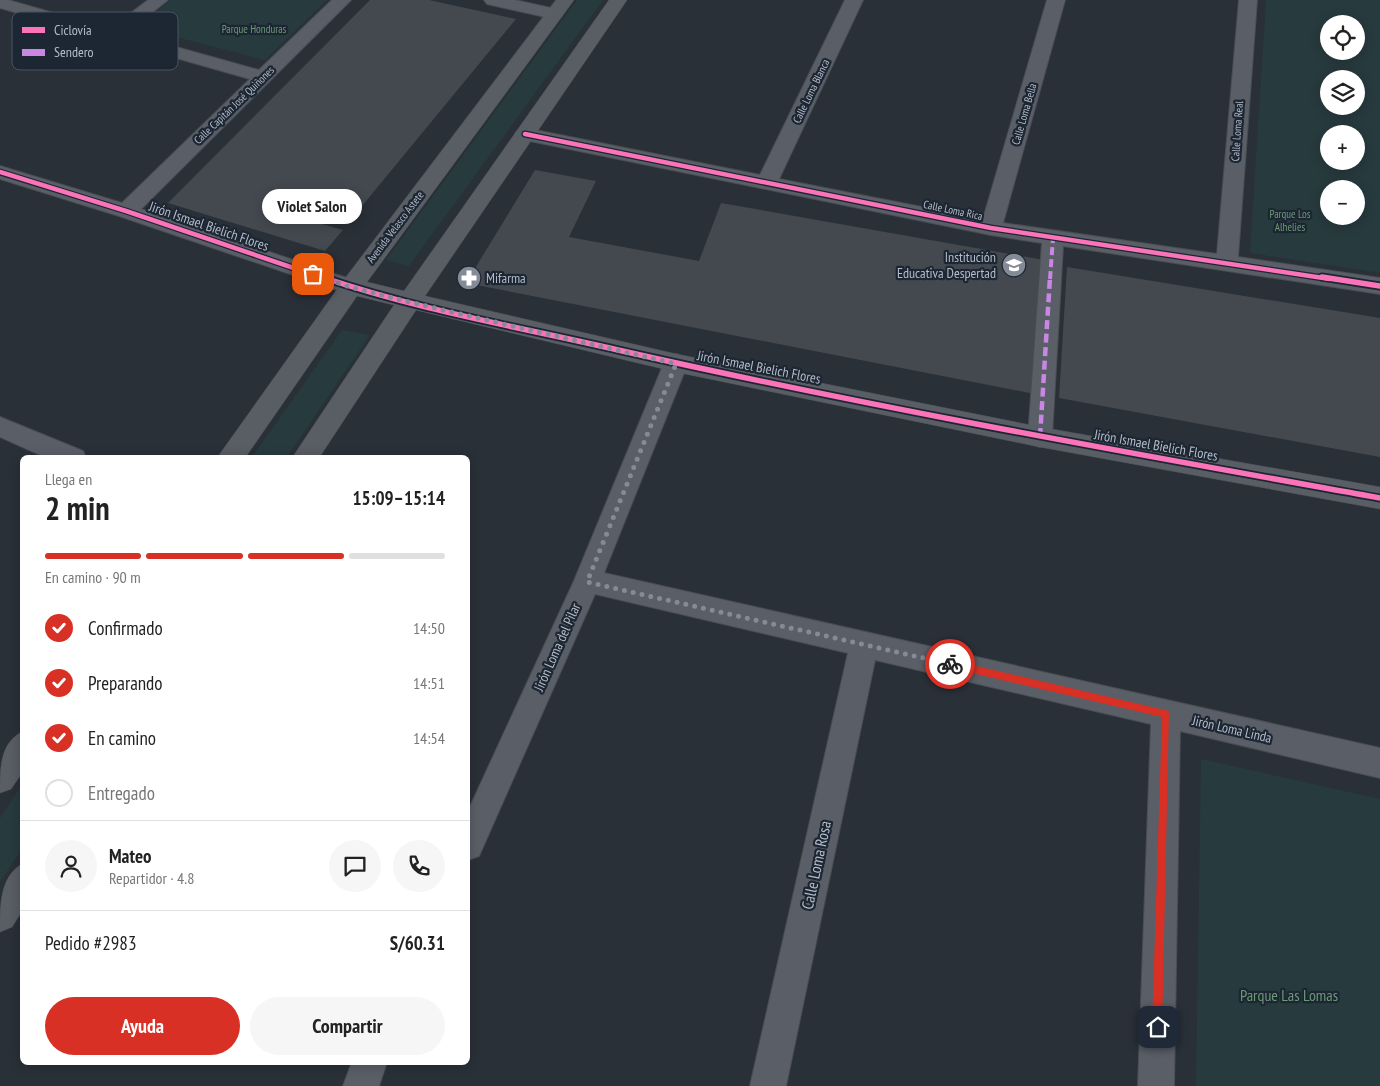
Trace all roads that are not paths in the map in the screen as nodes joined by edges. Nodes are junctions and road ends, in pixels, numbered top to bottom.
1 (159, 0) edge
2 (342, 0) edge
3 (494, 0) edge
4 (618, 0) edge
5 (854, 0) edge
6 (1056, 0) edge
7 (1248, 0) edge
8 (0, 3) edge
9 (560, 7) edge
10 (33, 12) edge
11 (143, 12) edge
12 (178, 52) edge
13 (264, 76) junction
14 (525, 134) junction
15 (0, 172) edge
16 (767, 182) junction
17 (126, 211) junction
18 (991, 228) junction
19 (1053, 238) junction
20 (1228, 263) junction
21 (1380, 286) edge
22 (350, 287) junction
23 (409, 302) junction
24 (676, 364) junction
25 (0, 427) edge
26 (1040, 437) junction
27 (67, 455) edge
28 (232, 455) edge
29 (307, 455) edge
30 (1380, 498) edge
31 (587, 582) junction
32 (864, 644) junction
33 (1166, 714) junction
34 (20, 750) edge
35 (1380, 763) edge
36 (0, 778) edge
37 (470, 841) edge
38 (20, 885) edge
39 (0, 915) edge
40 (369, 1065) edge
41 (360, 1086) edge
42 (768, 1086) edge
43 (1156, 1086) edge

1 - 11 street
2 - 13 street, Calle Capitán José Quiñones
3 - 9 street
4 - 14 main road
5 - 16 street, Calle Loma Blanca
6 - 18 street, Calle Loma Bella
7 - 20 street, Calle Loma Real
8 - 10 street
9 - 22 main road, Avenida Velasco Astete
12 - 13 street
13 - 17 street, Calle Capitán José Quiñones
14 - 16 street, Calle Loma Rica
14 - 23 main road
15 - 17 street, Jirón Ismael Bielich Flores
16 - 18 street, Calle Loma Rica
17 - 22 street, Jirón Ismael Bielich Flores
18 - 19 street, Calle Loma Rica
19 - 20 street, Calle Loma Rica
19 - 26 street
20 - 21 street, Calle Loma Rica
22 - 23 main road, Jirón Ismael Bielich Flores
22 - 28 main road, Avenida Velasco Astete
23 - 24 main road, Jirón Ismael Bielich Flores
23 - 29 main road
24 - 26 main road, Jirón Ismael Bielich Flores
24 - 31 street, Jirón Loma del Pilar
25 - 27 street
26 - 30 main road, Jirón Ismael Bielich Flores
31 - 32 street, Jirón Loma Linda
31 - 37 street, Jirón Loma del Pilar
32 - 33 street, Jirón Loma Linda
32 - 42 street, Calle Loma Rosa
33 - 35 street, Jirón Loma Linda
33 - 43 street
34 - 36 main road
38 - 39 main road
40 - 41 street

